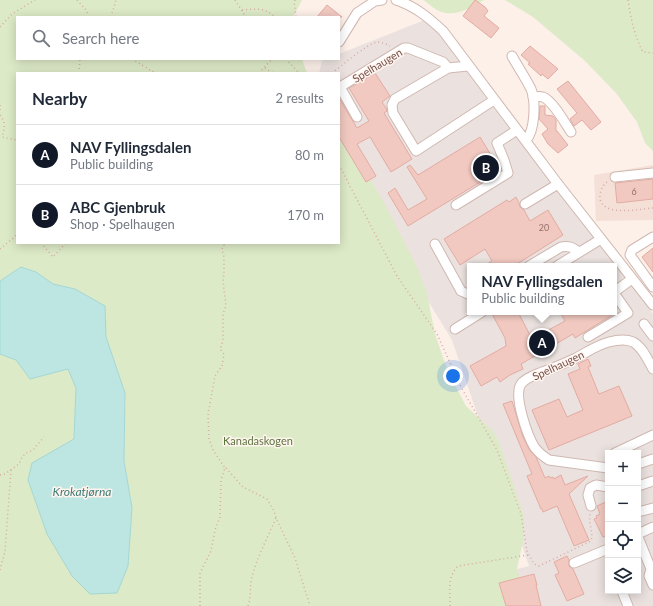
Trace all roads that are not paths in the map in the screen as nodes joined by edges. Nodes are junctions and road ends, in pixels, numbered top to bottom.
1 (382, 0) edge
2 (396, 0) edge
3 (340, 41) edge
4 (512, 56) dead end
5 (467, 64) junction
6 (448, 68) junction
7 (533, 97) junction
8 (494, 100) junction
9 (357, 117) dead end
10 (517, 130) junction
11 (571, 132) dead end
12 (526, 140) junction
13 (653, 173) edge
14 (615, 177) road end
15 (558, 184) junction
16 (525, 204) dead end
17 (456, 206) dead end
18 (653, 237) edge
19 (601, 239) junction
20 (435, 244) dead end
21 (579, 252) junction
22 (534, 263) edge
23 (562, 263) edge
24 (632, 279) junction
25 (653, 287) edge
26 (617, 291) edge
27 (467, 294) edge
28 (644, 294) junction
29 (617, 297) edge
30 (653, 305) edge
31 (477, 315) edge
32 (644, 324) dead end
33 (455, 329) dead end
34 (653, 336) edge
35 (588, 337) dead end
36 (653, 369) edge
37 (653, 435) edge
38 (621, 450) edge
39 (653, 459) edge
40 (641, 463) edge
41 (605, 468) edge
42 (653, 482) edge
43 (641, 485) edge
44 (605, 486) edge
45 (592, 506) road end
46 (653, 508) edge
47 (641, 511) edge
48 (653, 527) edge
49 (641, 533) edge
50 (641, 544) edge
51 (605, 553) edge
52 (574, 563) dead end
53 (653, 585) edge
54 (623, 594) edge
55 (628, 606) edge

1 - 3 street
2 - 5 street
4 - 7 street
5 - 6 street
5 - 8 street
6 - 8 street
6 - 9 street, Spelhaugen
7 - 11 street
7 - 12 street
8 - 10 street
10 - 12 street
10 - 17 street
12 - 15 street
13 - 14 street
15 - 16 street
15 - 19 street
18 - 25 street
19 - 21 street
19 - 24 street
20 - 27 street
21 - 22 street
21 - 23 street
24 - 26 street
24 - 28 street
25 - 28 street
28 - 30 street
29 - 35 street
31 - 33 street
32 - 34 street
36 - 41 street, Spelhaugen
37 - 38 street
39 - 40 street
42 - 43 street
44 - 45 street
46 - 47 street
48 - 49 street
50 - 53 street
51 - 52 street
54 - 55 street

